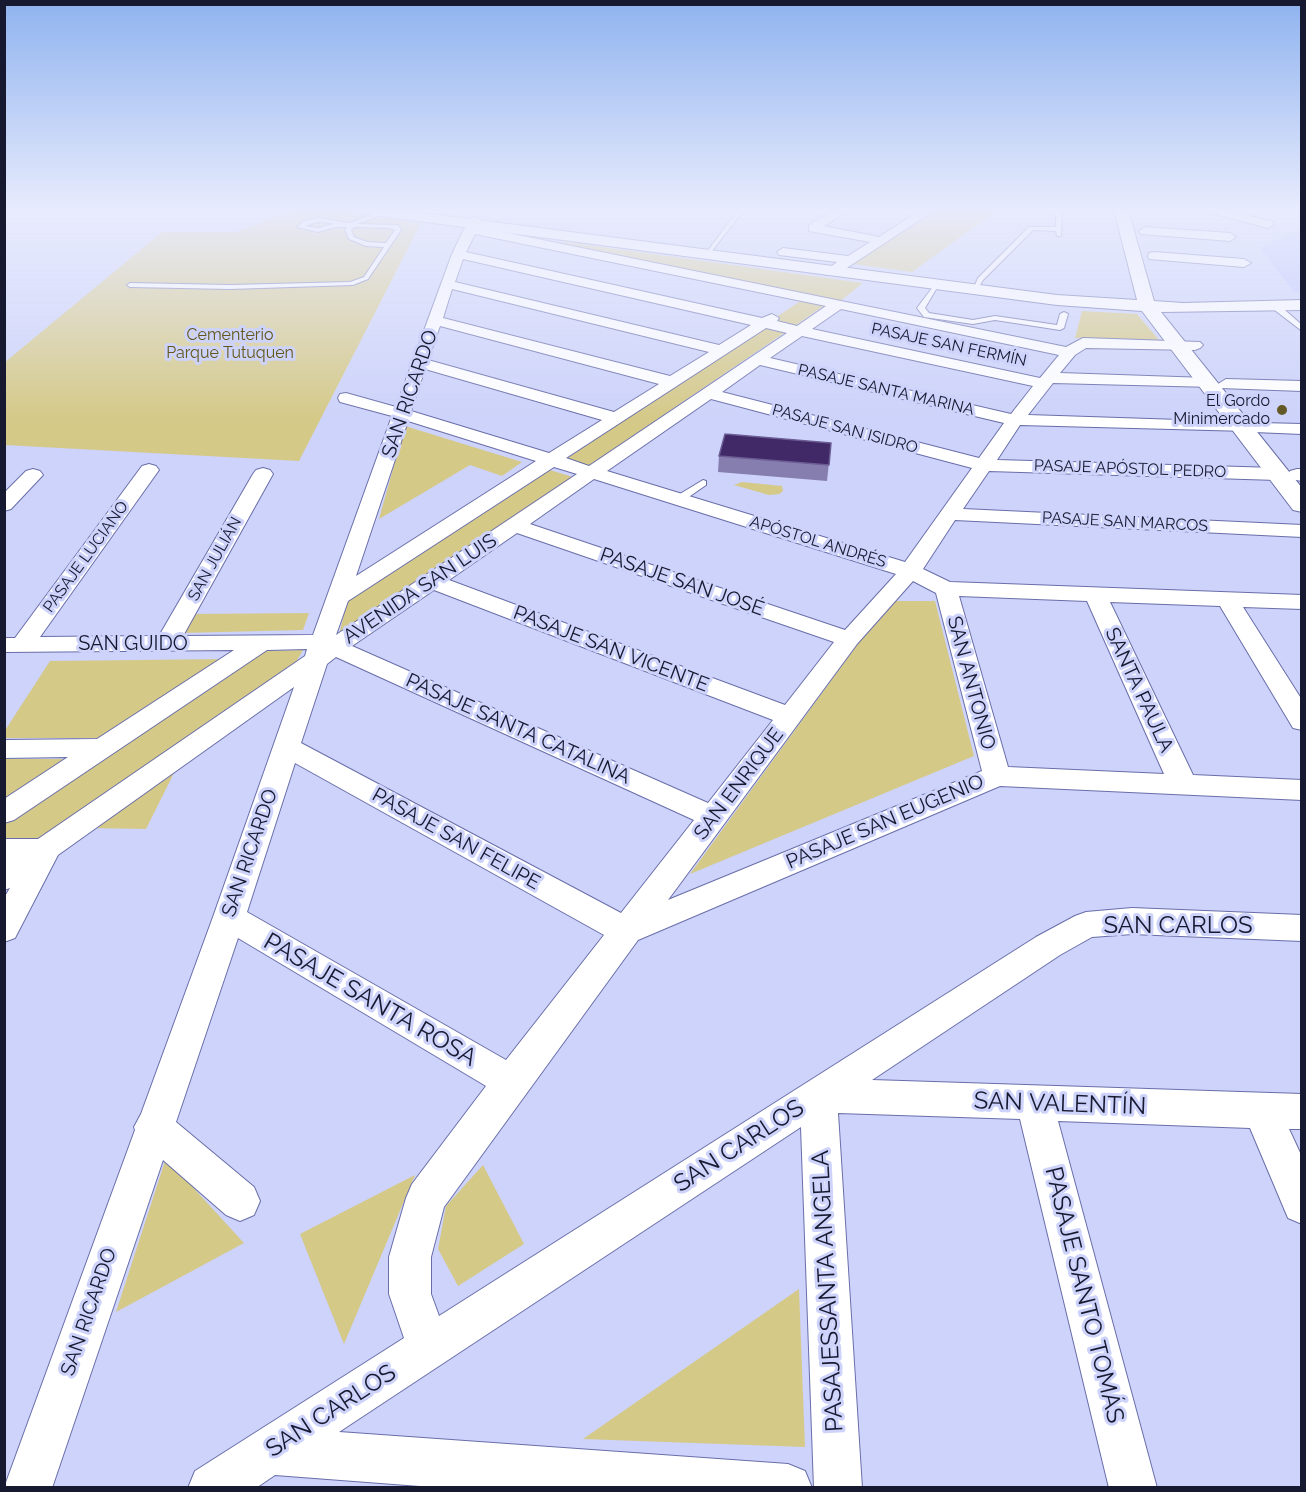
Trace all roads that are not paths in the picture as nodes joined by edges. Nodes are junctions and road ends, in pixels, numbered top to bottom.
1 (362, 280) edge
2 (449, 280) edge
3 (623, 280) edge
4 (714, 280) edge
5 (888, 280) edge
6 (980, 280) edge
7 (1145, 280) edge
8 (1159, 280) edge
9 (447, 284) junction
10 (130, 285) dead end
11 (935, 286) junction
12 (974, 291) junction
13 (803, 297) junction
14 (838, 304) junction
15 (1302, 305) edge
16 (1275, 306) junction
17 (1156, 307) junction
18 (1064, 314) dead end
19 (435, 320) junction
20 (763, 323) junction
21 (1302, 329) edge
22 (799, 331) junction
23 (1186, 345) junction
24 (721, 350) junction
25 (1069, 352) junction
26 (757, 360) junction
27 (420, 363) junction
28 (1048, 381) junction
29 (672, 382) junction
30 (1216, 383) junction
31 (1302, 386) edge
32 (708, 393) junction
33 (346, 398) dead end
34 (403, 414) junction
35 (616, 418) junction
36 (1015, 420) junction
37 (1250, 427) junction
38 (1302, 429) edge
39 (552, 460) junction
40 (982, 465) junction
41 (149, 470) dead end
42 (592, 472) junction
43 (262, 474) dead end
44 (33, 475) dead end
45 (1294, 476) edge
46 (703, 483) dead end
47 (679, 499) junction
48 (4, 505) edge
49 (1302, 505) edge
50 (949, 514) junction
51 (514, 525) junction
52 (1302, 531) edge
53 (910, 571) junction
54 (432, 581) junction
55 (946, 589) junction
56 (1095, 594) junction
57 (338, 597) junction
58 (1227, 599) junction
59 (1302, 602) edge
60 (849, 639) junction
61 (261, 643) junction
62 (167, 644) junction
63 (13, 645) edge
64 (324, 650) junction
65 (791, 717) junction
66 (1302, 722) edge
67 (286, 746) junction
68 (4, 748) edge
69 (103, 748) junction
70 (997, 776) junction
71 (1184, 786) junction
72 (1302, 790) edge
73 (4, 813) edge
74 (714, 817) junction
75 (4, 850) edge
76 (46, 850) junction
77 (4, 878) edge
78 (229, 917) junction
79 (1302, 928) edge
80 (4, 929) edge
81 (626, 931) junction
82 (511, 1082) junction
83 (818, 1095) junction
84 (1035, 1103) junction
85 (1262, 1110) junction
86 (1302, 1112) edge
87 (153, 1127) junction
88 (240, 1201) dead end
89 (1302, 1204) edge
90 (429, 1347) junction
91 (269, 1451) junction
92 (28, 1488) edge
93 (212, 1488) edge
94 (789, 1488) edge
95 (838, 1488) edge
96 (1133, 1488) edge

1 - 10 lane
2 - 9 street, SAN RICARDO
3 - 20 street, PASAJE SAN FERMÍN
4 - 13 street
5 - 11 street
6 - 12 lane
7 - 17 street
8 - 17 street
9 - 19 street, SAN RICARDO
9 - 24 street
11 - 12 street
11 - 18 lane
12 - 17 street
13 - 14 street
13 - 20 street, AVENIDA SAN LUIS
14 - 22 street, AVENIDA SAN LUIS
14 - 25 street
15 - 16 street
16 - 17 street
16 - 21 lane
17 - 23 street
19 - 27 street, SAN RICARDO
19 - 29 street
20 - 22 street, PASAJE SAN FERMÍN
20 - 24 street, AVENIDA SAN LUIS
22 - 26 street, AVENIDA SAN LUIS
22 - 28 street, PASAJE SAN FERMÍN
23 - 25 street
23 - 30 street
24 - 29 street, AVENIDA SAN LUIS
25 - 28 street, SAN ENRIQUE
26 - 32 street, AVENIDA SAN LUIS
26 - 36 street, PASAJE SANTA MARINA
27 - 34 street, SAN RICARDO
27 - 35 street
28 - 30 street, PASAJE SAN FERMÍN
28 - 36 street, SAN ENRIQUE
29 - 35 street, AVENIDA SAN LUIS
30 - 31 street, PASAJE SAN FERMÍN
30 - 37 street
32 - 40 street, PASAJE SAN ISIDRO
32 - 42 street, AVENIDA SAN LUIS
33 - 34 street, APÓSTOL ANDRÉS
34 - 39 street, APÓSTOL ANDRÉS
34 - 57 street, SAN RICARDO
35 - 39 street, AVENIDA SAN LUIS
36 - 37 street, PASAJE SANTA MARINA
36 - 40 street, SAN ENRIQUE
37 - 38 street, PASAJE SANTA MARINA
37 - 45 street
39 - 42 street, APÓSTOL ANDRÉS
39 - 57 street, AVENIDA SAN LUIS
40 - 45 street, PASAJE APÓSTOL PEDRO
40 - 50 street, SAN ENRIQUE
41 - 63 street, PASAJE LUCIANO
42 - 47 street, APÓSTOL ANDRÉS
42 - 51 street, AVENIDA SAN LUIS
43 - 62 street, SAN JULIÁN
44 - 48 street
45 - 49 street
46 - 47 lane
47 - 53 street, APÓSTOL ANDRÉS
50 - 52 street, PASAJE SAN MARCOS
50 - 53 street, SAN ENRIQUE
51 - 54 street, AVENIDA SAN LUIS
51 - 60 street, PASAJE SAN JOSÉ
53 - 55 street, APÓSTOL ANDRÉS
53 - 60 street, SAN ENRIQUE
54 - 64 street, AVENIDA SAN LUIS
54 - 65 street, PASAJE SAN VICENTE
55 - 56 street, APÓSTOL ANDRÉS
55 - 70 street, SAN ANTONIO
56 - 58 street, APÓSTOL ANDRÉS
56 - 71 street, SANTA PAULA
57 - 64 street, SAN RICARDO
58 - 59 street, APÓSTOL ANDRÉS
58 - 66 street
60 - 65 street, SAN ENRIQUE
61 - 62 street, SAN GUIDO
61 - 64 street, AVENIDA SAN LUIS
61 - 69 street
62 - 63 street, SAN GUIDO
64 - 67 street, SAN RICARDO
64 - 74 street, PASAJE SANTA CATALINA
64 - 76 street, AVENIDA SAN LUIS
65 - 74 street, SAN ENRIQUE
67 - 78 street, SAN RICARDO
67 - 81 street, PASAJE SAN FELIPE
68 - 69 street
69 - 73 street
70 - 71 street, PASAJE SAN EUGENIO
70 - 81 street, PASAJE SAN EUGENIO
71 - 72 street, PASAJE SAN EUGENIO
74 - 81 street, SAN ENRIQUE
75 - 76 street
76 - 77 street, AVENIDA SAN LUIS
76 - 80 street
78 - 82 street, PASAJE SANTA ROSA
78 - 87 street, SAN RICARDO
79 - 83 street, SAN CARLOS
81 - 82 street, SAN ENRIQUE
82 - 90 street, SAN ENRIQUE
83 - 84 street, SAN VALENTÍN
83 - 90 street, SAN CARLOS
83 - 95 street, PASAJESSANTA ANGELA
84 - 85 street, SAN VALENTÍN
84 - 96 street, PASAJE SANTO TOMÁS
85 - 86 street, SAN VALENTÍN
85 - 89 street
87 - 88 street
87 - 92 street, SAN RICARDO
90 - 91 street, SAN CARLOS
91 - 93 street, SAN CARLOS
91 - 94 street

